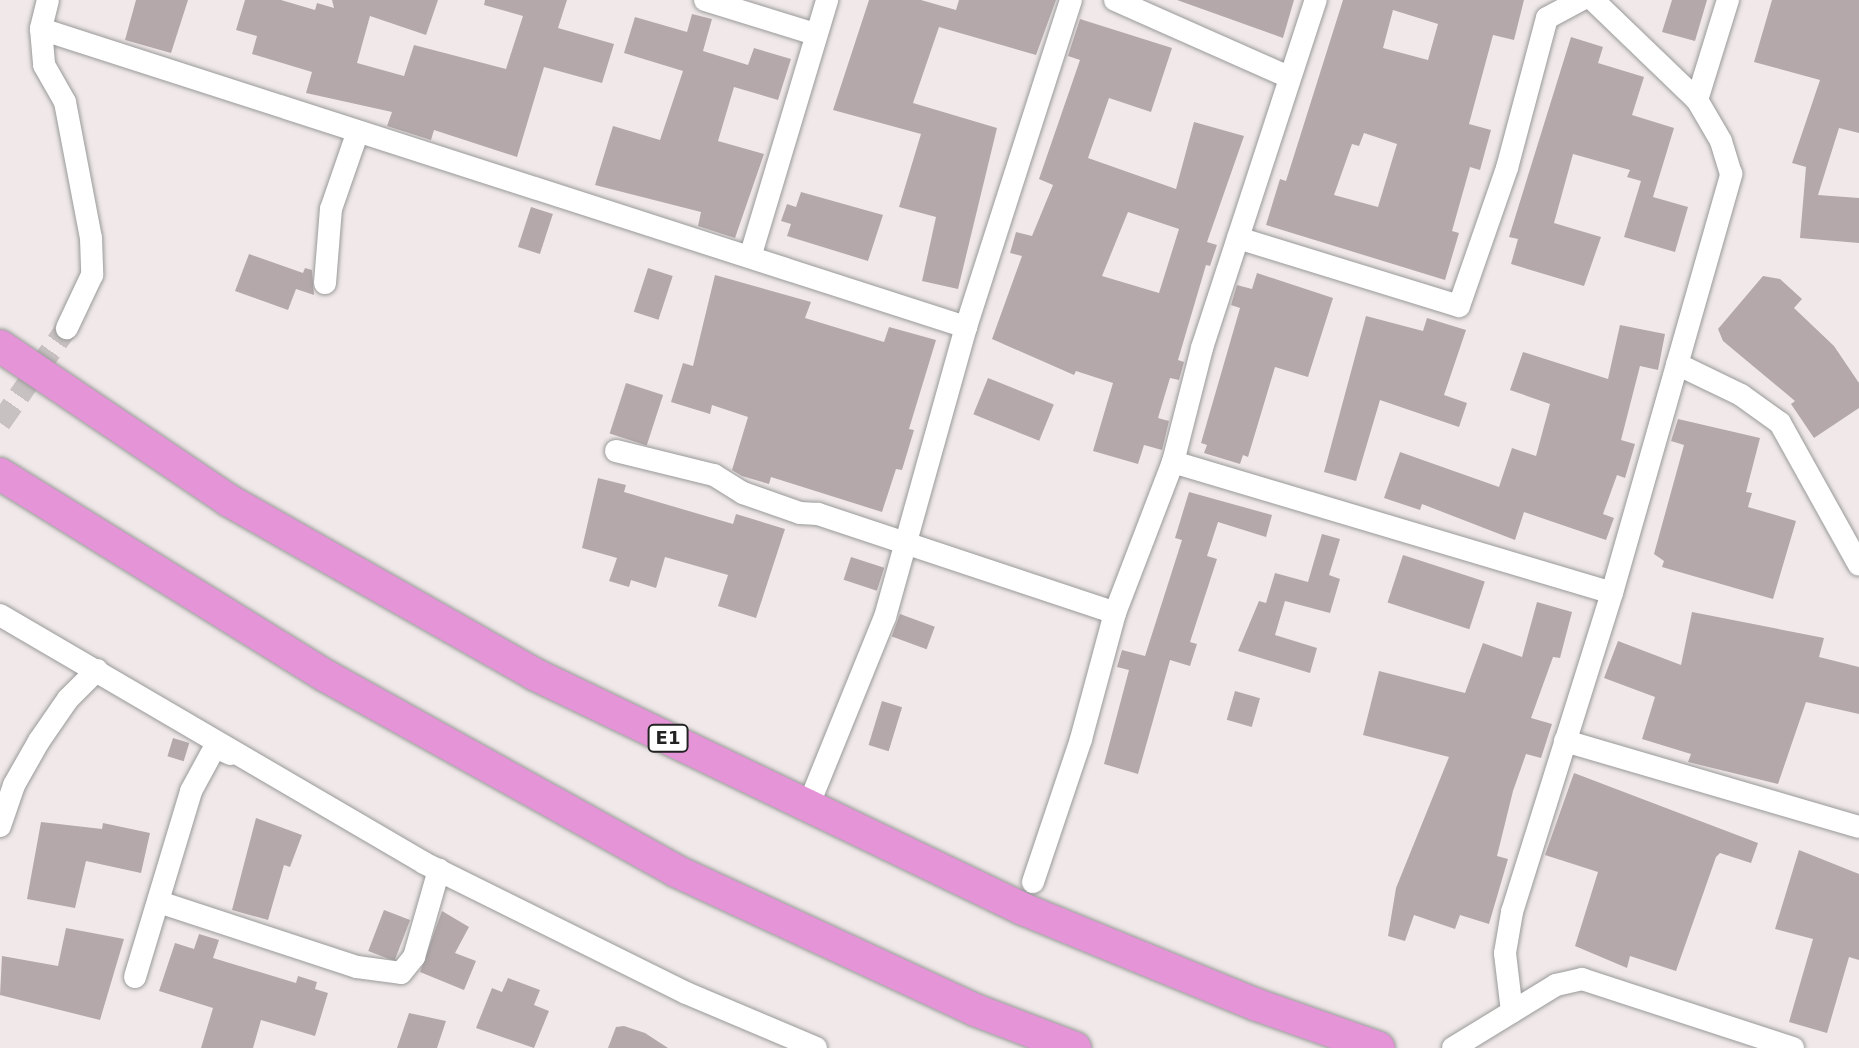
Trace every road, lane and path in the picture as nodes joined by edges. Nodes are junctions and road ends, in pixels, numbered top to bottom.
1 (48, 0) edge
2 (705, 0) edge
3 (827, 0) edge
4 (1071, 0) edge
5 (1115, 0) edge
6 (1316, 0) edge
7 (1581, 0) edge
8 (1593, 0) edge
9 (1728, 0) edge
10 (41, 29) junction
11 (815, 34) junction
12 (1289, 77) junction
13 (1697, 100) junction
14 (357, 134) junction
15 (1238, 238) junction
16 (751, 254) junction
17 (325, 283) dead end
18 (966, 327) junction
19 (67, 328) tunnel mouth
20 (0, 346) edge
21 (1677, 364) junction
22 (616, 451) dead end
23 (1173, 462) junction
24 (0, 474) edge
25 (907, 546) junction
26 (1859, 565) edge
27 (1612, 593) junction
28 (1115, 613) junction
29 (0, 615) edge
30 (97, 670) junction
31 (1565, 741) junction
32 (253, 764) junction
33 (809, 804) junction
34 (0, 826) edge
35 (1859, 827) edge
36 (439, 870) junction
37 (1033, 882) dead end
38 (162, 903) junction
39 (135, 977) dead end
40 (1512, 1012) junction
41 (816, 1048) edge
42 (1075, 1048) edge
43 (1379, 1048) edge
44 (1453, 1048) edge
45 (1793, 1048) edge

1 - 10 street
2 - 11 street
3 - 11 street
4 - 18 street
5 - 12 street
6 - 12 street
7 - 15 street
8 - 13 street
9 - 13 street
10 - 14 street
10 - 19 street
11 - 16 street
12 - 15 street
13 - 21 street
14 - 16 street
14 - 17 street
15 - 23 street
16 - 18 street
18 - 25 street
20 - 33 highway, E1
21 - 26 street
21 - 27 street
22 - 25 street
23 - 27 street
23 - 28 street
24 - 42 highway
25 - 28 street
25 - 33 street
27 - 31 street
28 - 37 street
29 - 30 street
30 - 32 street
30 - 34 street
31 - 35 street
31 - 40 street
32 - 36 street
32 - 38 street
33 - 43 highway, E1
36 - 38 street
36 - 41 street
38 - 39 street
40 - 44 street
40 - 45 street

